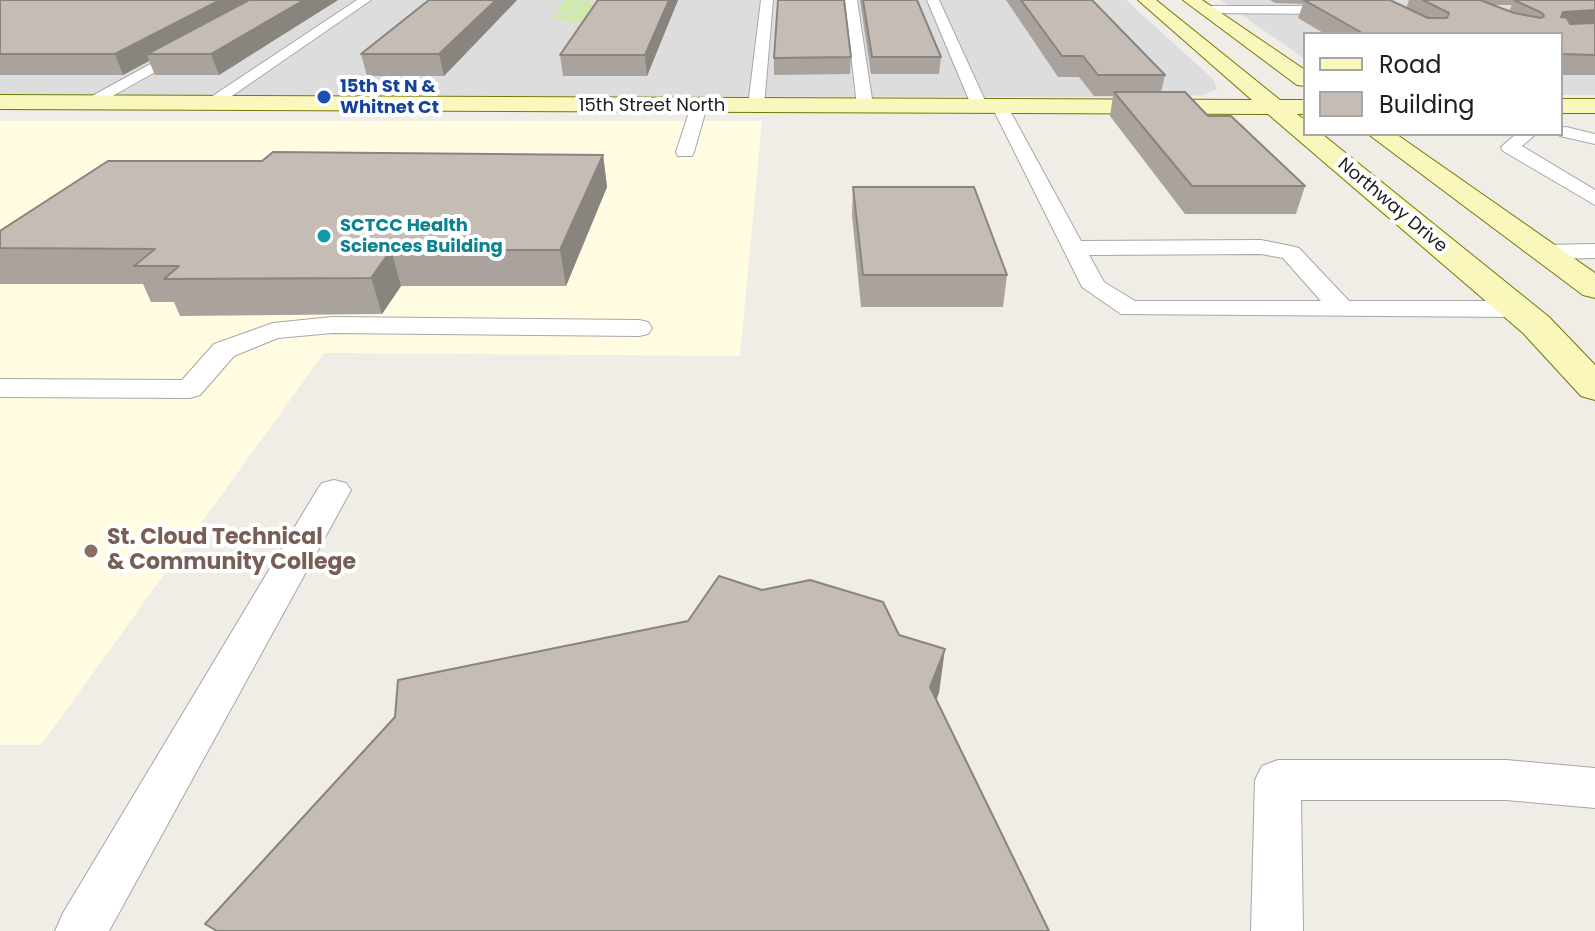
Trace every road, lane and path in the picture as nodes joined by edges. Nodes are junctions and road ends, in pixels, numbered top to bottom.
1 (365, 0) edge
2 (767, 0) edge
3 (851, 0) edge
4 (933, 0) edge
5 (1146, 0) edge
6 (1198, 5) edge
7 (1356, 11) edge
8 (196, 43) edge
9 (1303, 79) edge
10 (0, 102) edge
11 (87, 103) junction
12 (210, 103) junction
13 (699, 106) junction
14 (756, 106) junction
15 (865, 106) junction
16 (1563, 106) edge
17 (1595, 106) edge
18 (990, 107) junction
19 (1272, 107) junction
20 (1303, 107) edge
21 (1563, 131) edge
22 (1303, 133) edge
23 (1307, 136) edge
24 (1383, 136) edge
25 (1524, 136) edge
26 (1595, 139) edge
27 (685, 152) dead end
28 (1584, 181) edge
29 (1595, 199) edge
30 (1073, 248) junction
31 (1595, 251) edge
32 (1544, 252) junction
33 (1595, 288) edge
34 (1342, 309) junction
35 (1516, 309) junction
36 (639, 328) dead end
37 (0, 388) edge
38 (1595, 388) edge
39 (334, 490) dead end
40 (1595, 788) edge
41 (81, 931) edge
42 (1277, 931) edge

1 - 12 lane
2 - 14 lane
3 - 15 lane
4 - 18 lane
5 - 19 street, Northway Drive
6 - 7 lane
6 - 9 street
8 - 11 lane
10 - 11 street, 15th Street North
11 - 12 street, 15th Street North
12 - 13 street, 15th Street North
13 - 14 street, 15th Street North
13 - 27 lane
14 - 15 street, 15th Street North
15 - 18 street, 15th Street North
16 - 17 street
18 - 19 street, 15th Street North
18 - 30 lane
19 - 20 street, 15th Street North
19 - 22 street, Northway Drive
21 - 26 lane
23 - 35 street, Northway Drive
24 - 32 street
25 - 28 lane
28 - 29 lane
30 - 34 lane
30 - 34 lane
31 - 32 lane
32 - 33 street
34 - 35 lane
35 - 38 street, Northway Drive
36 - 37 lane
39 - 41 lane
40 - 42 lane

